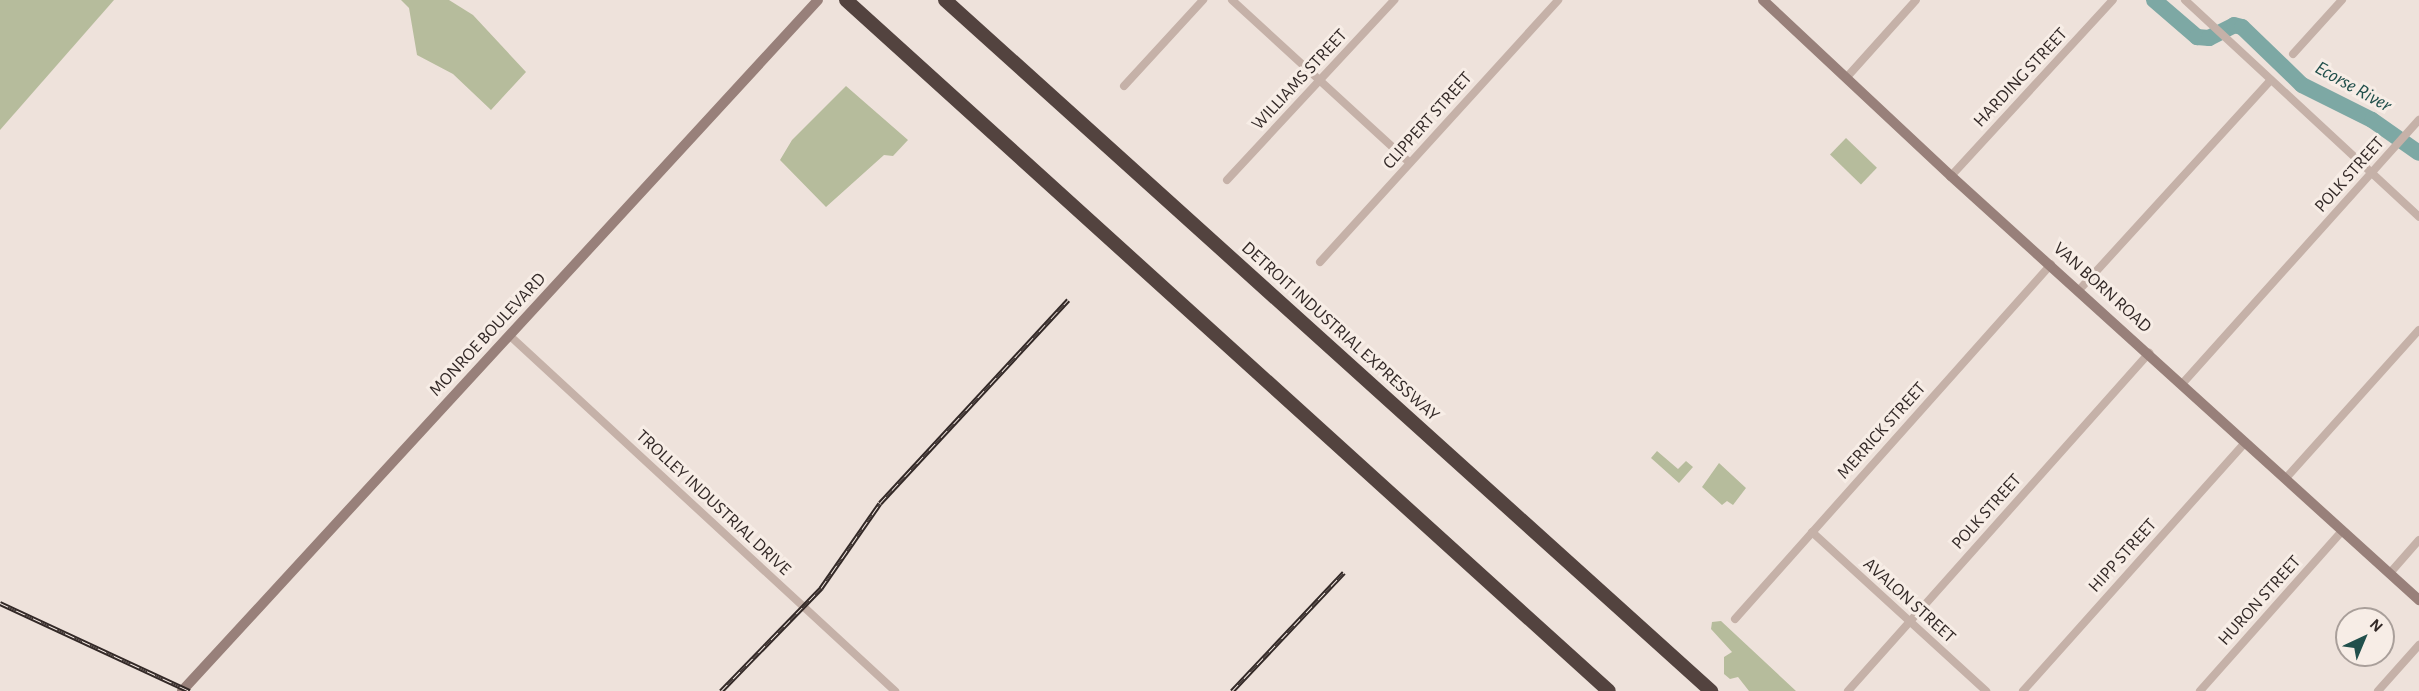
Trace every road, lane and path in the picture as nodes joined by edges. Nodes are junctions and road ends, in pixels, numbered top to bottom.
1 (818, 0) edge
2 (846, 0) edge
3 (945, 0) edge
4 (1203, 0) edge
5 (1232, 0) edge
6 (1394, 0) edge
7 (1558, 0) edge
8 (1763, 0) edge
9 (1916, 0) edge
10 (2113, 0) edge
11 (2185, 0) edge
12 (2342, 0) edge
13 (2293, 54) dead end
14 (1847, 77) junction
15 (1320, 80) junction
16 (2271, 80) junction
17 (1124, 86) dead end
18 (2419, 120) edge
19 (1410, 163) junction
20 (2371, 174) junction
21 (1951, 176) junction
22 (1227, 180) dead end
23 (2419, 217) edge
24 (1320, 262) dead end
25 (2051, 264) junction
26 (2080, 289) junction
27 (2419, 330) edge
28 (510, 336) junction
29 (2149, 353) junction
30 (2182, 384) junction
31 (2246, 442) junction
32 (2286, 478) junction
33 (2343, 530) junction
34 (1812, 532) junction
35 (2419, 540) edge
36 (2390, 573) junction
37 (2419, 600) edge
38 (1735, 619) dead end
39 (1910, 621) junction
40 (2419, 645) edge
41 (1567, 656) junction
42 (182, 691) edge
43 (895, 691) edge
44 (1601, 691) edge
45 (1609, 691) edge
46 (1712, 691) edge
47 (1848, 691) edge
48 (1986, 691) edge
49 (2023, 691) edge
50 (2200, 691) edge
51 (2378, 691) edge

1 - 28 street, MONROE BOULEVARD
2 - 41 highway
3 - 46 highway, DETROIT INDUSTRIAL EXPRESSWAY
4 - 17 street
5 - 15 street
6 - 15 street, WILLIAMS STREET
7 - 19 street, CLIPPERT STREET
8 - 14 street, VAN BORN ROAD
9 - 14 street
10 - 21 street, HARDING STREET
11 - 16 street
12 - 13 street
14 - 21 street, VAN BORN ROAD
15 - 19 street
15 - 22 street, WILLIAMS STREET
16 - 20 street
16 - 26 street
18 - 20 street, POLK STREET
19 - 24 street, CLIPPERT STREET
20 - 23 street
20 - 30 street, POLK STREET
21 - 25 street, VAN BORN ROAD
25 - 26 street, VAN BORN ROAD
25 - 34 street, MERRICK STREET
26 - 29 street, VAN BORN ROAD
27 - 32 street
28 - 42 street, MONROE BOULEVARD
28 - 43 street, TROLLEY INDUSTRIAL DRIVE
29 - 30 street, VAN BORN ROAD
29 - 39 street, POLK STREET
30 - 31 street, VAN BORN ROAD
31 - 32 street, VAN BORN ROAD
31 - 49 street, HIPP STREET
32 - 33 street, VAN BORN ROAD
33 - 36 street, VAN BORN ROAD
33 - 50 street, HURON STREET
34 - 38 street, MERRICK STREET
34 - 39 street, AVALON STREET
35 - 36 street
36 - 37 street, VAN BORN ROAD
39 - 47 street, POLK STREET
39 - 48 street, AVALON STREET
40 - 51 street
41 - 44 highway
41 - 45 highway

